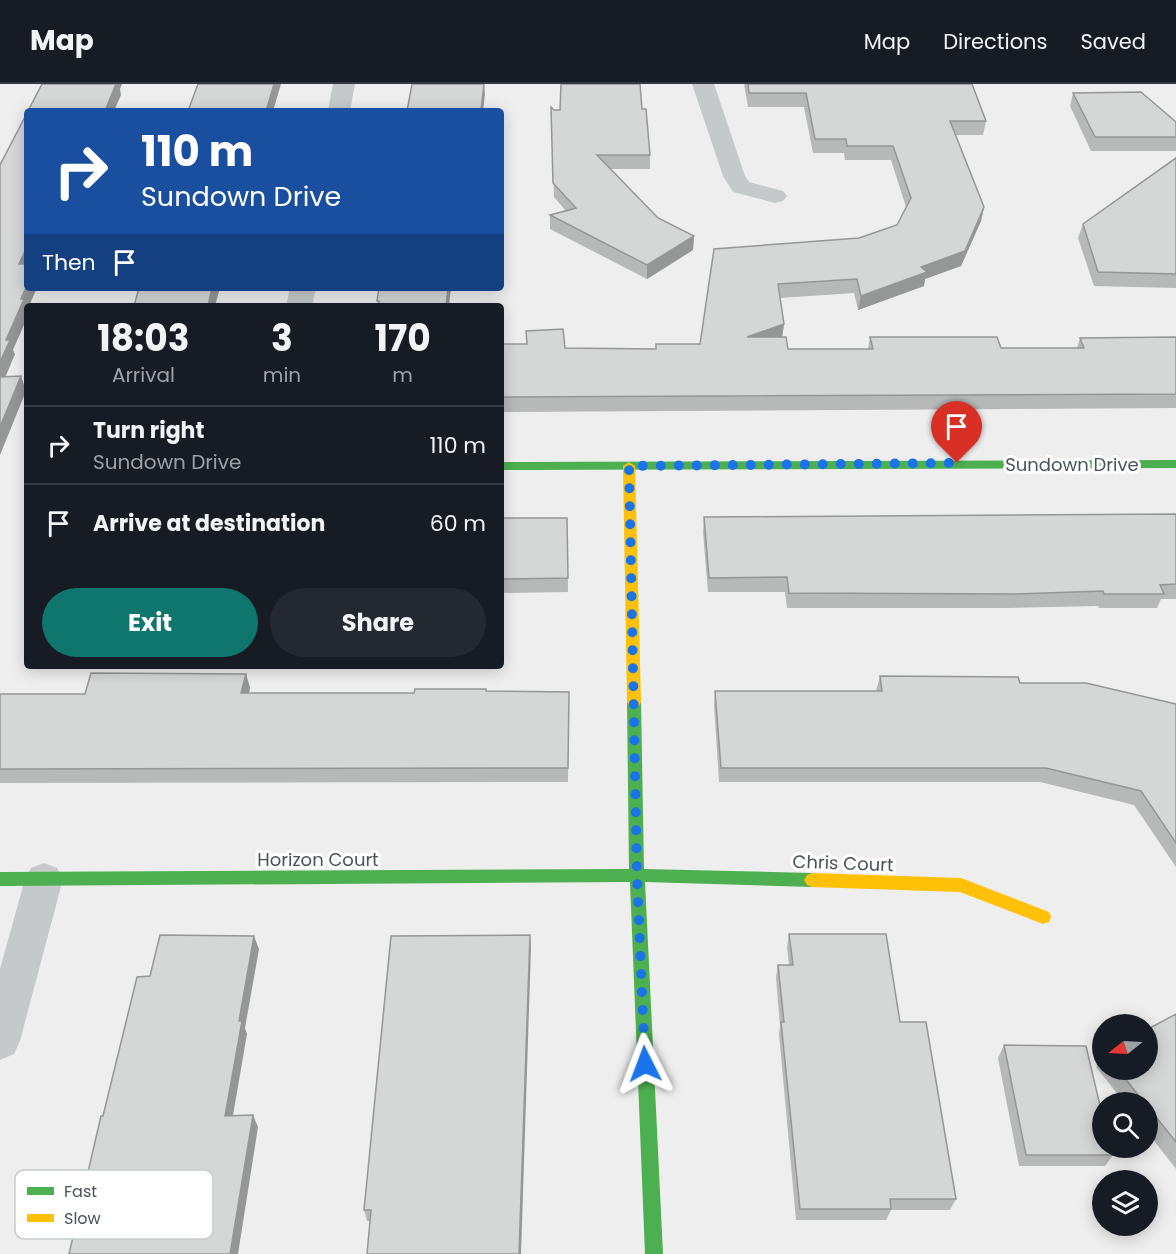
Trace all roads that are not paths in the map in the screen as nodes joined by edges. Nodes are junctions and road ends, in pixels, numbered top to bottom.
1 (344, 84) edge
2 (703, 84) edge
3 (340, 108) edge
4 (775, 196) dead end
5 (1176, 464) edge
6 (504, 466) edge
7 (629, 466) junction
8 (637, 875) junction
9 (0, 879) edge
10 (44, 879) junction
11 (1043, 917) dead end
12 (0, 1041) edge
13 (654, 1254) edge

1 - 3 street
2 - 4 street
5 - 7 street, Sundown Drive
6 - 7 street, Sundown Drive
7 - 8 street
8 - 10 street, Horizon Court
8 - 11 street, Chris Court
8 - 13 street
9 - 10 street, Horizon Court
10 - 12 street

